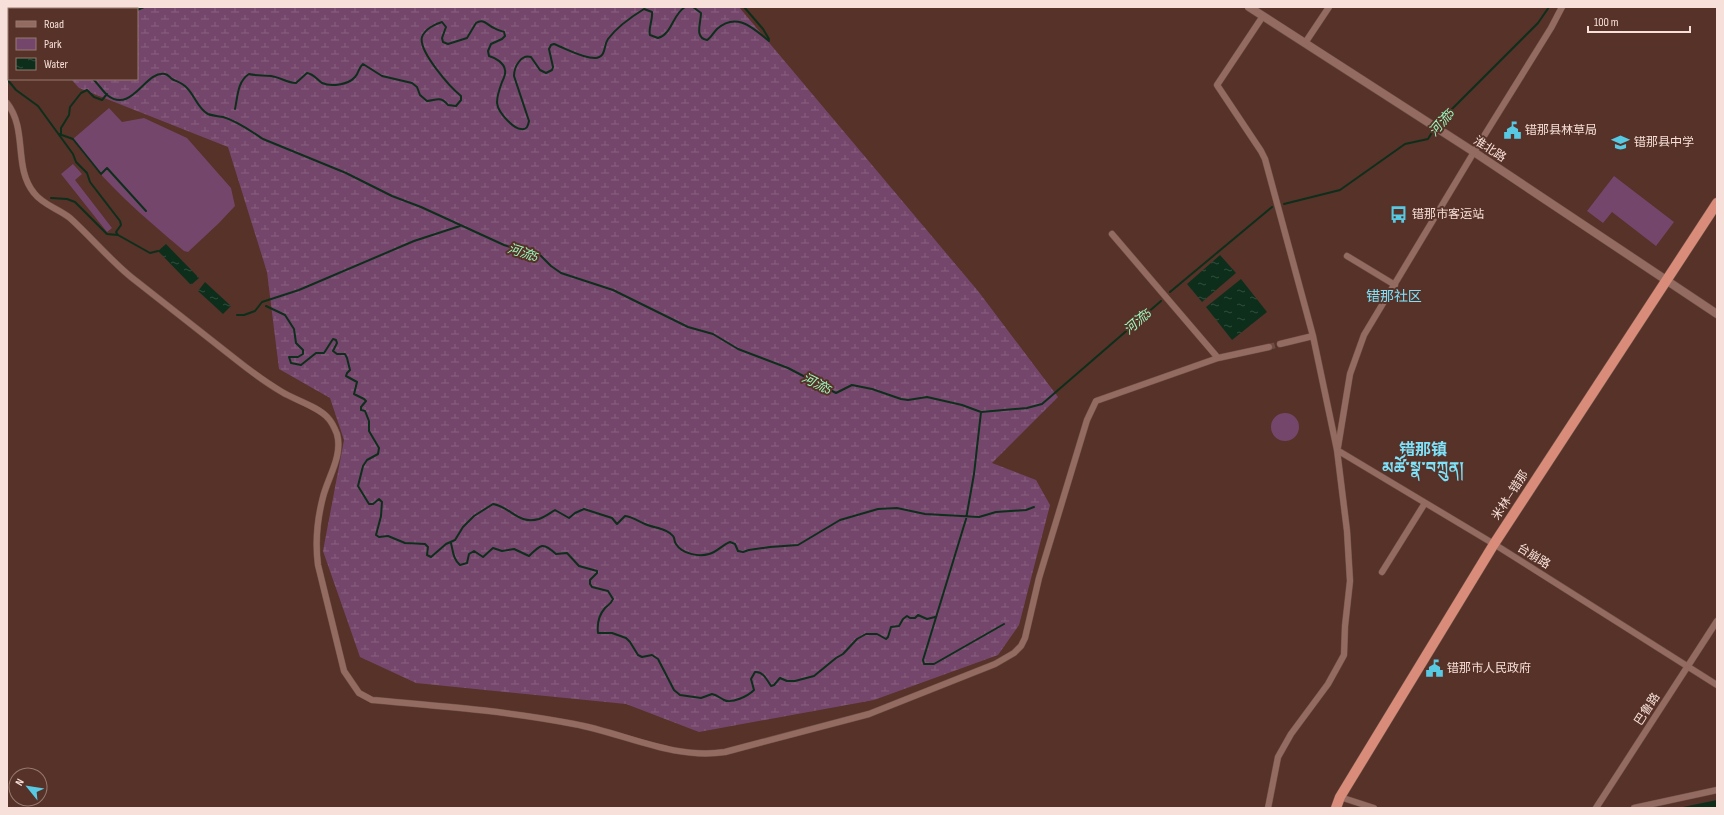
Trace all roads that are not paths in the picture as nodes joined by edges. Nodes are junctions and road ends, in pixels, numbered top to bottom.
1 (1249, 7) edge
2 (1329, 7) edge
3 (1562, 7) edge
4 (1263, 16) junction
5 (1305, 43) junction
6 (7, 102) edge
7 (1474, 152) junction
8 (1717, 203) edge
9 (1112, 234) dead end
10 (1347, 256) dead end
11 (1666, 280) junction
12 (1395, 285) junction
13 (1717, 314) edge
14 (1313, 336) junction
15 (1280, 344) tunnel mouth
16 (1269, 347) tunnel mouth
17 (1218, 358) junction
18 (1337, 450) junction
19 (1424, 503) junction
20 (1494, 544) junction
21 (1382, 572) dead end
22 (1717, 621) edge
23 (1688, 665) junction
24 (1717, 684) edge
25 (1717, 790) edge
26 (1340, 797) junction
27 (1268, 808) edge
28 (1336, 808) edge
29 (1374, 808) edge
30 (1596, 808) edge
31 (1634, 808) edge

1 - 4 street, 淮北路
2 - 5 street
3 - 7 street
4 - 5 street, 淮北路
4 - 14 street
5 - 7 street, 淮北路
6 - 17 street
7 - 11 street, 淮北路
7 - 12 street
8 - 11 highway, 米林—错那
9 - 17 street
10 - 12 street
11 - 13 street, 淮北路
11 - 20 highway, 米林—错那
12 - 18 street
14 - 15 street
14 - 18 street
16 - 17 street
18 - 19 street, 台崩路
18 - 27 street
19 - 20 street, 台崩路
19 - 21 street
20 - 23 street, 台崩路
20 - 26 highway, 米林—错那
22 - 23 street, 巴鲁路
23 - 24 street, 台崩路
23 - 30 street, 巴鲁路
25 - 31 street
26 - 28 highway, 米林—错那
26 - 29 street

